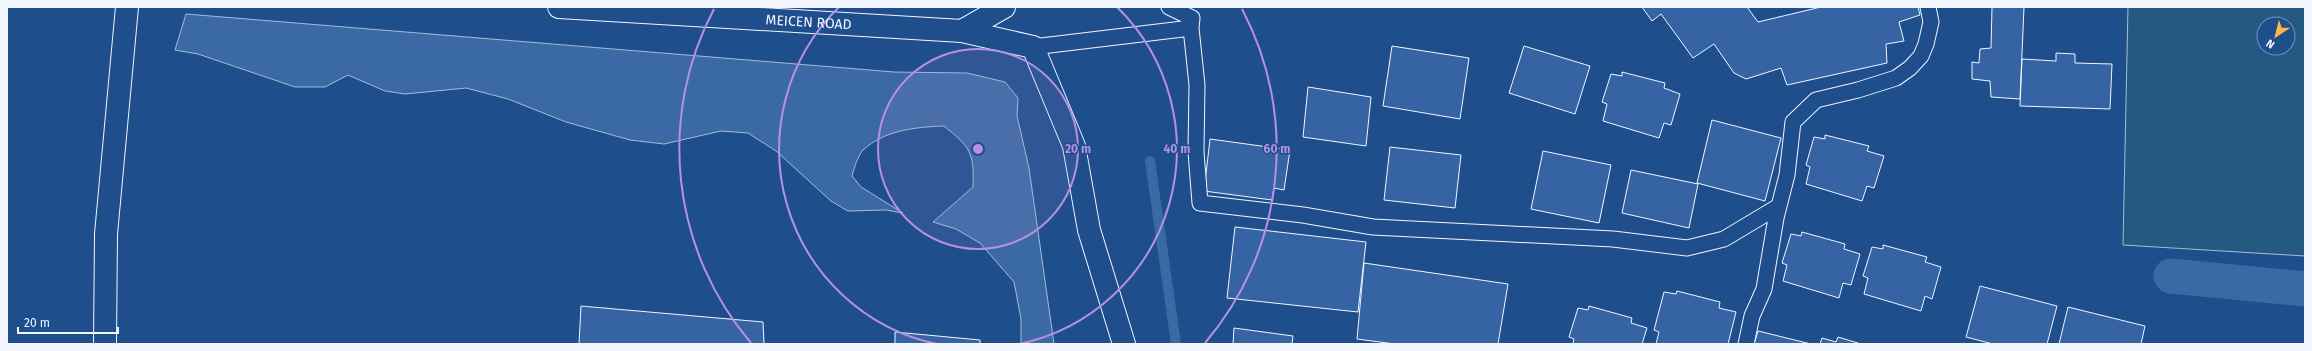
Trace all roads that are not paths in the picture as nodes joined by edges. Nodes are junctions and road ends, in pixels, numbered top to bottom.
1 (127, 7) edge
2 (559, 7) edge
3 (1004, 7) edge
4 (1170, 7) edge
5 (1928, 7) edge
6 (1191, 28) junction
7 (962, 30) junction
8 (1033, 47) junction
9 (1779, 206) junction
10 (105, 344) edge
11 (1124, 344) edge
12 (1746, 344) edge

1 - 10 street
2 - 7 street, MEICEN ROAD
3 - 7 street
4 - 6 lane
5 - 9 lane
6 - 8 lane
6 - 9 lane
7 - 8 street, MEICEN ROAD
8 - 11 street
9 - 12 lane

